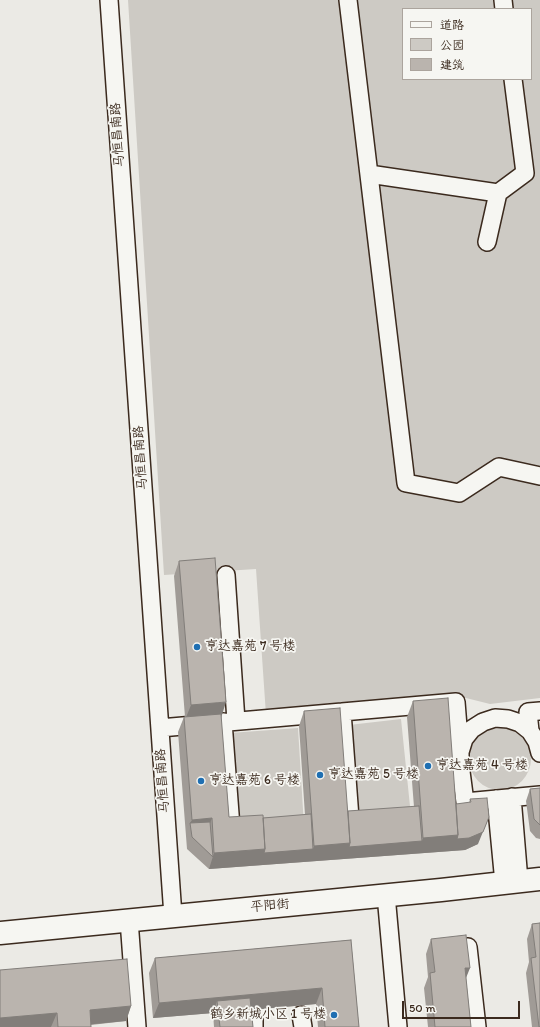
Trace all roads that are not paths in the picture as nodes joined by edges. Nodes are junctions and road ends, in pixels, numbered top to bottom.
1 (109, 0) edge
2 (348, 0) edge
3 (513, 80) edge
4 (369, 174) junction
5 (498, 193) junction
6 (487, 242) dead end
7 (540, 476) edge
8 (226, 575) dead end
9 (540, 711) edge
10 (342, 712) junction
11 (230, 722) junction
12 (160, 728) junction
13 (530, 731) junction
14 (460, 752) junction
15 (540, 753) edge
16 (540, 795) edge
17 (504, 798) junction
18 (350, 818) edge
19 (231, 827) edge
20 (521, 881) edge
21 (386, 895) junction
22 (173, 916) junction
23 (129, 920) junction
24 (0, 933) edge
25 (468, 947) edge
26 (137, 1027) edge
27 (398, 1027) edge
28 (478, 1027) edge

1 - 12 street, 马恒昌南路
2 - 4 street
3 - 5 street
4 - 5 street
4 - 7 street
5 - 6 street
8 - 11 street
9 - 13 street
10 - 11 street
10 - 14 street
10 - 18 street
11 - 12 street
11 - 19 street
12 - 22 street, 马恒昌南路
13 - 14 street
13 - 15 street
14 - 17 street
16 - 17 street
17 - 20 street
20 - 21 main road, 平阳街
21 - 22 main road, 平阳街
21 - 27 street
22 - 23 main road, 平阳街
23 - 24 main road, 平阳街
23 - 26 street
25 - 28 street

